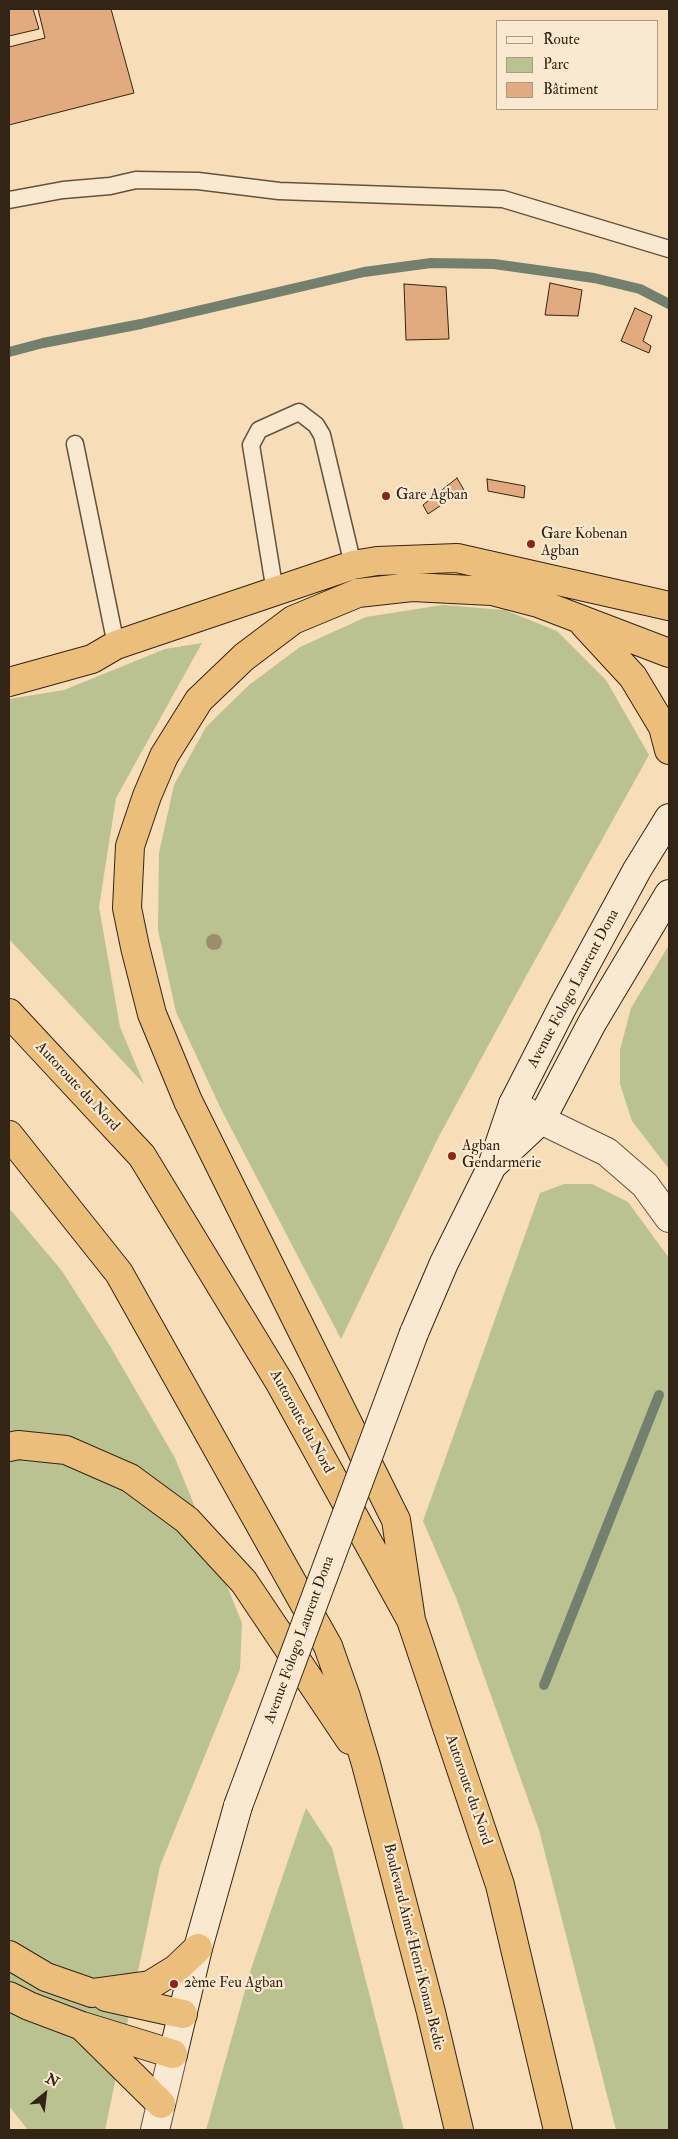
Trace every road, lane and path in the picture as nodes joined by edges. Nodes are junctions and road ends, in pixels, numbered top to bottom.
1 (9, 200) edge
2 (669, 249) edge
3 (75, 444) dead end
4 (353, 565) junction
5 (275, 592) junction
6 (669, 606) edge
7 (580, 619) junction
8 (116, 645) junction
9 (669, 652) edge
10 (9, 682) edge
11 (669, 750) edge
12 (669, 818) edge
13 (669, 894) edge
14 (9, 1013) edge
15 (513, 1104) junction
16 (541, 1120) junction
17 (9, 1135) edge
18 (492, 1166) junction
19 (669, 1218) edge
20 (9, 1447) edge
21 (411, 1620) junction
22 (366, 1764) junction
23 (198, 1948) junction
24 (9, 1955) edge
25 (92, 1993) junction
26 (9, 1996) edge
27 (183, 2014) junction
28 (82, 2026) junction
29 (173, 2054) junction
30 (161, 2104) junction
31 (155, 2130) edge
32 (459, 2130) edge
33 (558, 2130) edge

1 - 2 lane
3 - 8 lane
4 - 5 highway
4 - 5 lane
4 - 6 highway
5 - 8 highway
7 - 9 highway
7 - 11 highway
7 - 21 highway
8 - 10 highway
12 - 15 main road, Avenue Fologo Laurent Dona
13 - 16 main road, Avenue Fologo Laurent Dona
14 - 21 highway, Autoroute du Nord
15 - 16 main road
15 - 18 main road, Avenue Fologo Laurent Dona
16 - 18 main road, Avenue Fologo Laurent Dona
16 - 19 main road
17 - 22 highway
18 - 23 main road, Avenue Fologo Laurent Dona, bridge
20 - 22 highway
21 - 33 highway, Autoroute du Nord
22 - 32 highway, Boulevard Aimé Henri Konan Bedie
23 - 25 highway
23 - 27 main road, Avenue Fologo Laurent Dona
24 - 25 highway
25 - 27 highway
26 - 28 highway
27 - 29 main road, Avenue Fologo Laurent Dona
28 - 29 highway
28 - 30 highway
29 - 30 main road, Avenue Fologo Laurent Dona
30 - 31 main road, Avenue Fologo Laurent Dona

